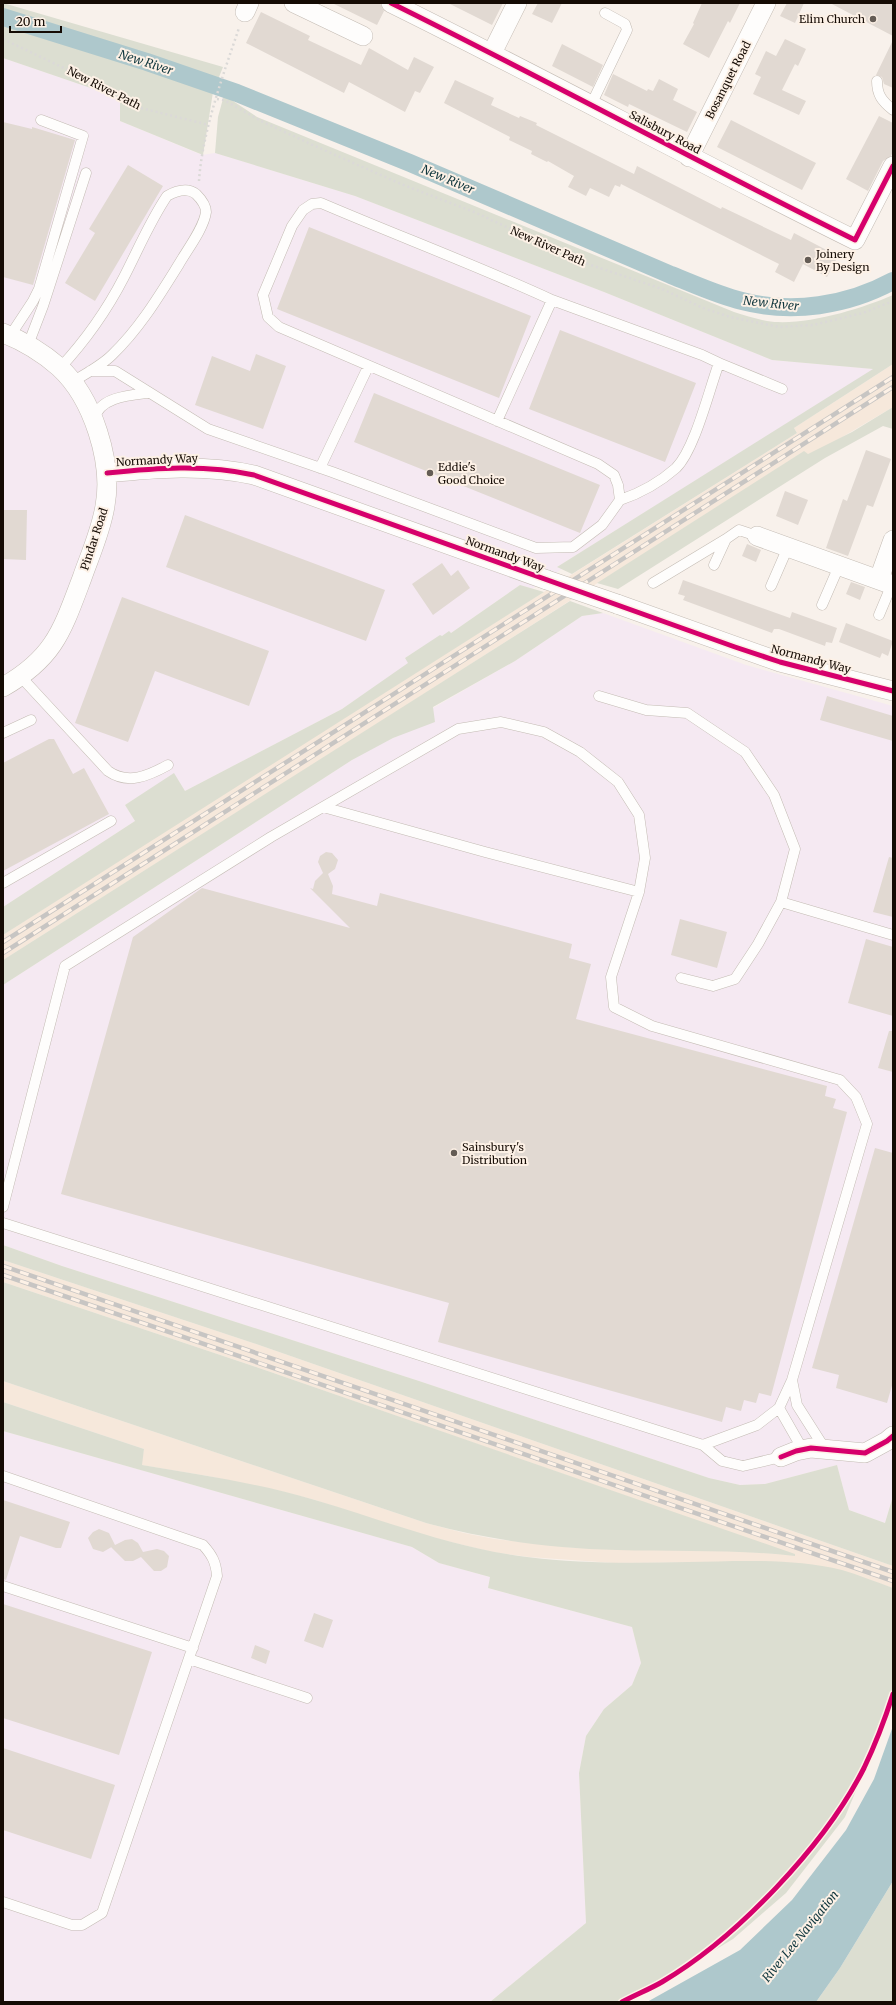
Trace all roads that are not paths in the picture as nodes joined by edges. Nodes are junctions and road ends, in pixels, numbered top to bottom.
1 (294, 3) edge
2 (391, 3) edge
3 (517, 3) edge
4 (766, 3) edge
5 (605, 13) dead end
6 (363, 36) dead end
7 (492, 53) junction
8 (878, 81) dead end
9 (592, 105) junction
10 (893, 110) edge
11 (41, 120) dead end
12 (689, 157) junction
13 (892, 172) edge
14 (86, 173) dead end
15 (552, 300) junction
16 (7, 334) edge
17 (28, 345) junction
18 (718, 363) junction
19 (368, 366) junction
20 (90, 371) junction
21 (66, 375) junction
22 (782, 389) dead end
23 (148, 393) junction
24 (497, 421) junction
25 (93, 422) junction
26 (320, 468) junction
27 (106, 473) junction
28 (620, 500) junction
29 (757, 536) joint
30 (726, 539) junction
31 (893, 540) edge
32 (788, 547) junction
33 (714, 565) dead end
34 (839, 566) junction
35 (653, 583) dead end
36 (888, 583) edge
37 (772, 586) dead end
38 (822, 606) dead end
39 (879, 615) dead end
40 (21, 677) junction
41 (3, 687) edge
42 (893, 691) edge
43 (599, 696) dead end
44 (31, 720) dead end
45 (3, 733) edge
46 (168, 765) dead end
47 (323, 807) junction
48 (111, 821) dead end
49 (3, 883) edge
50 (639, 892) junction
51 (781, 902) junction
52 (893, 935) edge
53 (681, 978) dead end
54 (3, 1207) edge
55 (3, 1223) edge
56 (792, 1380) junction
57 (779, 1408) junction
58 (893, 1436) edge
59 (703, 1445) junction
60 (803, 1450) junction
61 (825, 1450) junction
62 (781, 1457) joint
63 (3, 1476) edge
64 (3, 1586) edge
65 (193, 1648) junction
66 (189, 1659) junction
67 (307, 1698) dead end
68 (3, 1902) edge

1 - 6 street
2 - 7 street, Salisbury Road
3 - 7 street
4 - 12 street, Bosanquet Road
5 - 9 lane
7 - 9 street, Salisbury Road
8 - 10 lane
9 - 12 street, Salisbury Road
11 - 16 lane
12 - 13 street, Salisbury Road
14 - 17 lane
15 - 18 lane
15 - 19 lane
15 - 24 lane
16 - 17 street, Pindar Road
17 - 21 street, Pindar Road
18 - 22 lane
18 - 28 lane
19 - 24 lane
19 - 26 lane
20 - 21 lane
20 - 21 lane
20 - 23 lane
21 - 25 street, Pindar Road
23 - 25 lane
23 - 26 lane
24 - 28 lane
25 - 27 street, Pindar Road
26 - 28 lane
27 - 40 street, Pindar Road
27 - 42 street, Normandy Way, bridge
29 - 30 lane
29 - 32 street
30 - 33 lane
30 - 35 lane
31 - 36 street
32 - 34 street
32 - 37 lane
34 - 36 street
34 - 38 lane
36 - 39 lane
40 - 41 street, Pindar Road
40 - 46 lane
43 - 51 lane
44 - 45 lane
47 - 50 lane
47 - 50 lane
47 - 54 lane
48 - 49 lane
50 - 56 lane
51 - 52 lane
51 - 53 lane
55 - 59 lane
56 - 57 lane
56 - 61 lane
57 - 59 lane
57 - 60 lane
58 - 61 street
59 - 62 lane
60 - 61 street
60 - 62 street
63 - 65 lane
64 - 65 lane
65 - 66 lane
66 - 67 lane
66 - 68 lane

